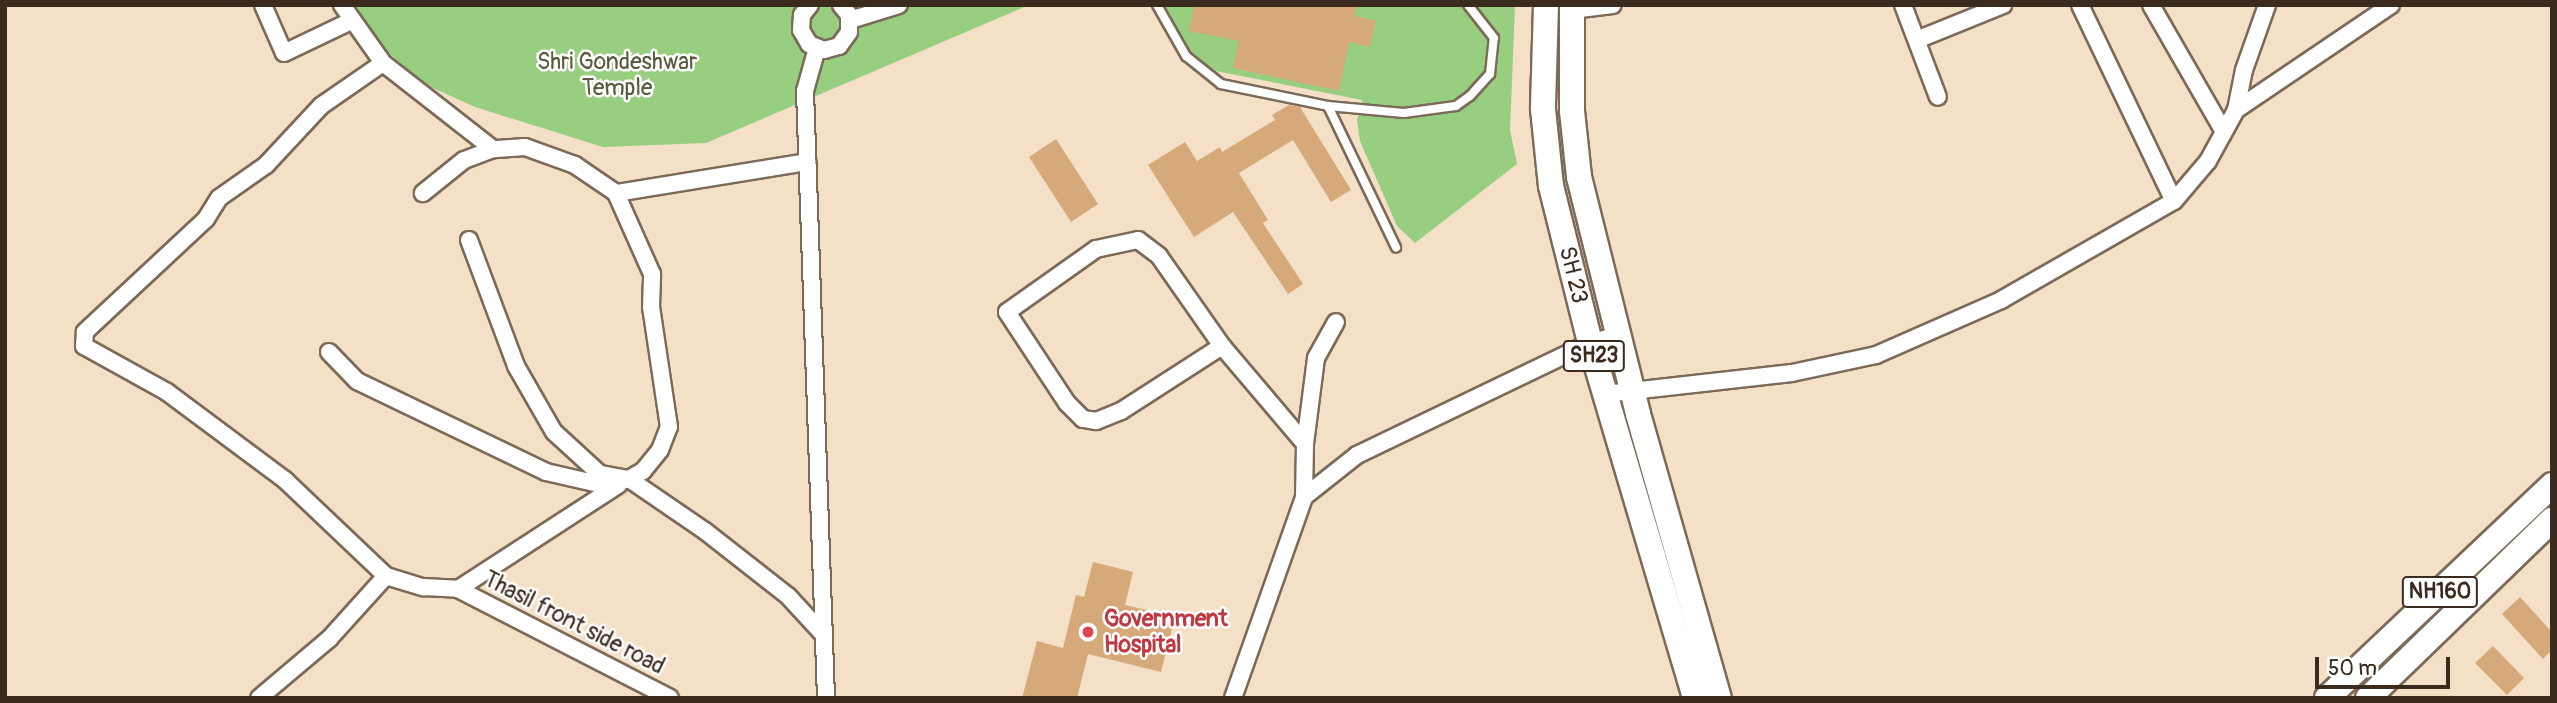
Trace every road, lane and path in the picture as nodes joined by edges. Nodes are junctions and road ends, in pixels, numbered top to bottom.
1 (263, 5) edge
2 (342, 5) edge
3 (810, 5) edge
4 (841, 5) edge
5 (899, 5) edge
6 (1157, 5) edge
7 (1468, 5) edge
8 (1546, 5) edge
9 (1613, 5) edge
10 (1903, 5) edge
11 (2003, 5) edge
12 (2080, 5) edge
13 (2151, 5) edge
14 (2267, 5) edge
15 (2391, 5) edge
16 (1572, 7) edge
17 (353, 20) junction
18 (850, 20) junction
19 (1919, 40) junction
20 (817, 48) junction
21 (1544, 58) junction
22 (1572, 59) junction
23 (383, 63) junction
24 (1938, 97) dead end
25 (1328, 106) junction
26 (2236, 110) junction
27 (2224, 132) junction
28 (493, 149) junction
29 (808, 162) junction
30 (423, 193) dead end
31 (617, 193) junction
32 (2174, 201) junction
33 (469, 240) dead end
34 (1396, 247) dead end
35 (1336, 322) dead end
36 (1618, 335) junction
37 (1590, 343) junction
38 (1222, 346) junction
39 (329, 352) dead end
40 (1631, 389) junction
41 (1605, 394) junction
42 (1305, 444) junction
43 (629, 479) junction
44 (2552, 485) edge
45 (1304, 497) junction
46 (2552, 520) edge
47 (386, 576) junction
48 (458, 589) junction
49 (1677, 595) junction
50 (824, 635) junction
51 (258, 698) edge
52 (670, 698) edge
53 (826, 698) edge
54 (1233, 698) edge
55 (1695, 698) edge
56 (1719, 698) edge
57 (2327, 698) edge
58 (2368, 698) edge

1 - 17 street
2 - 17 street
3 - 20 street
4 - 18 street
5 - 18 street
6 - 25 lane
7 - 25 lane
8 - 21 main road, SH 23 / SH23
9 - 16 street
10 - 19 street
11 - 19 street
12 - 32 street
13 - 27 street
14 - 26 street
15 - 26 street
16 - 22 main road
17 - 23 street
18 - 20 street
19 - 24 street
20 - 29 street
21 - 22 main road
21 - 37 main road, SH 23 / SH23
22 - 36 main road
23 - 28 street
23 - 47 street
25 - 34 lane
26 - 27 street
27 - 32 street
28 - 30 street
28 - 31 street
29 - 31 street
29 - 50 street
31 - 43 street
32 - 40 street
33 - 43 street
35 - 42 street
36 - 37 street
36 - 40 main road
37 - 41 main road, SH 23 / SH23
37 - 45 street
38 - 38 street
38 - 42 street
39 - 43 street
40 - 41 street
40 - 49 main road
41 - 49 main road, SH 23 / SH23
42 - 45 street
43 - 48 street
43 - 50 street
44 - 57 main road, NH160
45 - 54 street
46 - 58 main road
47 - 48 street
47 - 51 street
48 - 52 street, Thasil front side road
49 - 55 main road, SH 23 / SH23
49 - 56 main road
50 - 53 street

